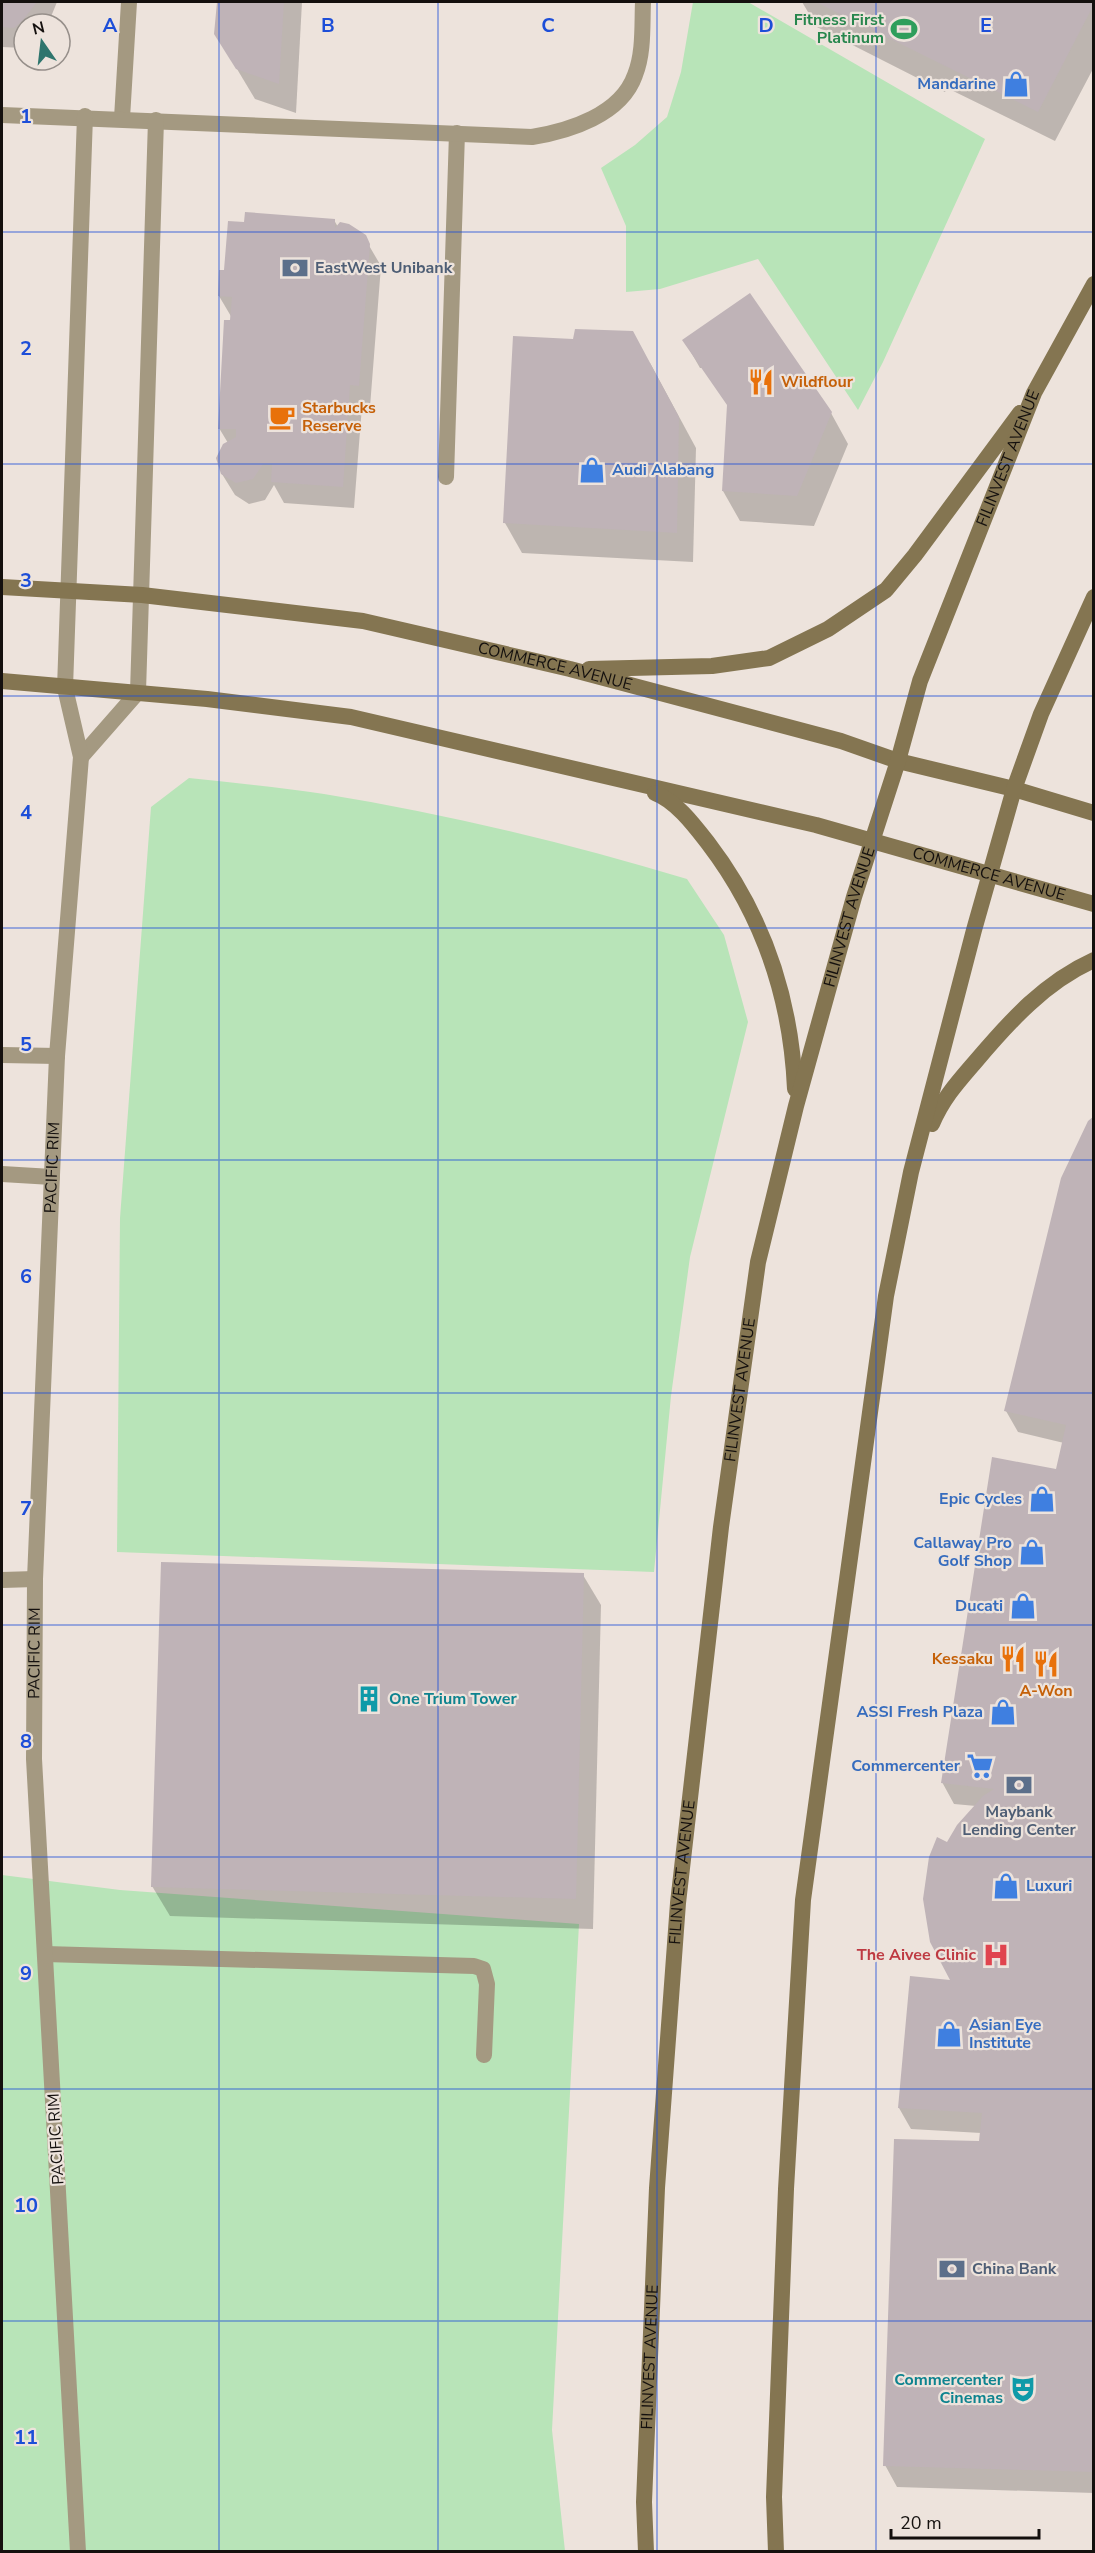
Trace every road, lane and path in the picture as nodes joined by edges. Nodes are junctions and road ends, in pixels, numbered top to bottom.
1 (129, 2) edge
2 (643, 2) edge
3 (2, 114) edge
4 (85, 116) junction
5 (122, 118) junction
6 (156, 120) junction
7 (457, 133) junction
8 (1094, 284) edge
9 (1034, 393) junction
10 (446, 477) dead end
11 (2, 587) edge
12 (70, 591) junction
13 (142, 595) junction
14 (1094, 597) edge
15 (570, 669) junction
16 (2, 681) edge
17 (65, 688) junction
18 (138, 693) junction
19 (81, 757) junction
20 (898, 760) junction
21 (632, 783) junction
22 (1014, 789) junction
23 (1094, 813) edge
24 (871, 842) junction
25 (990, 874) junction
26 (1094, 904) edge
27 (1094, 960) edge
28 (2, 1054) edge
29 (57, 1056) junction
30 (796, 1106) junction
31 (911, 1172) junction
32 (2, 1174) edge
33 (52, 1177) junction
34 (35, 1579) junction
35 (2, 1580) edge
36 (45, 1954) junction
37 (484, 2055) dead end
38 (78, 2552) edge
39 (646, 2552) edge
40 (776, 2552) edge

1 - 5 street
2 - 7 street
3 - 4 street
4 - 5 street
4 - 12 street, PACIFIC RIM
5 - 6 street
6 - 7 street
6 - 13 street
7 - 10 street
8 - 9 main road, FILINVEST AVENUE
9 - 15 main road
9 - 20 main road, FILINVEST AVENUE
11 - 12 main road, COMMERCE AVENUE
12 - 13 main road, COMMERCE AVENUE
12 - 17 street, PACIFIC RIM
13 - 15 main road, COMMERCE AVENUE
13 - 18 street
14 - 22 main road
15 - 20 main road, COMMERCE AVENUE
16 - 17 main road, COMMERCE AVENUE
17 - 18 main road, COMMERCE AVENUE
17 - 19 street, PACIFIC RIM
18 - 19 street
18 - 21 main road, COMMERCE AVENUE
19 - 29 street, PACIFIC RIM
20 - 22 main road, COMMERCE AVENUE
20 - 24 main road, FILINVEST AVENUE
21 - 24 main road, COMMERCE AVENUE
21 - 30 main road
22 - 23 main road, COMMERCE AVENUE
22 - 25 main road
24 - 25 main road, COMMERCE AVENUE
24 - 30 main road, FILINVEST AVENUE
25 - 26 main road, COMMERCE AVENUE
25 - 31 main road
27 - 31 main road
28 - 29 street
29 - 33 street, PACIFIC RIM
30 - 39 main road, FILINVEST AVENUE
31 - 40 main road
32 - 33 street
33 - 34 street, PACIFIC RIM
34 - 35 street
34 - 36 street, PACIFIC RIM
36 - 37 street
36 - 38 street, PACIFIC RIM

